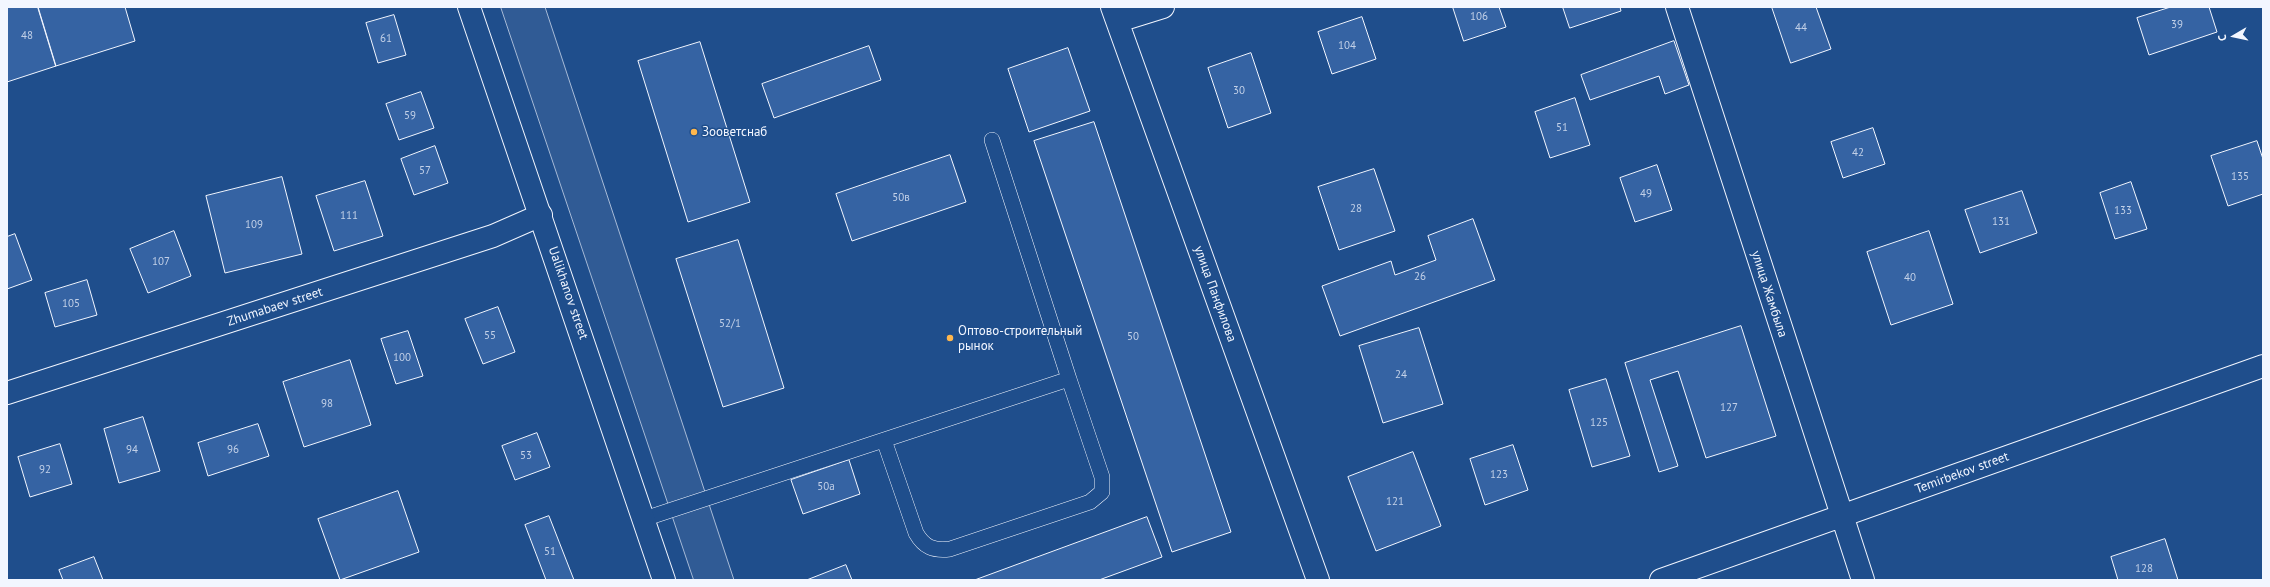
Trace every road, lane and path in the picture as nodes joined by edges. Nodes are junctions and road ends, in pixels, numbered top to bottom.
1 (469, 7) edge
2 (1163, 7) edge
3 (1677, 7) edge
4 (1115, 14) edge
5 (992, 140) dead end
6 (541, 215) junction
7 (2263, 366) edge
8 (1069, 379) junction
9 (7, 394) edge
10 (884, 440) junction
11 (1841, 516) junction
12 (644, 519) junction
13 (664, 580) edge
14 (1318, 580) edge
15 (1663, 580) edge
16 (1863, 580) edge

1 - 6 street, Ualikhanov street
2 - 4 street
3 - 11 street, улица Жамбыла
4 - 14 street, улица Панфилова
5 - 8 lane
6 - 9 street, Zhumabaev street
6 - 12 street, Ualikhanov street
7 - 11 street, Temirbekov street
8 - 10 lane
8 - 10 lane
10 - 12 lane
11 - 15 street, Temirbekov street
11 - 16 street, улица Жамбыла
12 - 13 street, Ualikhanov street

